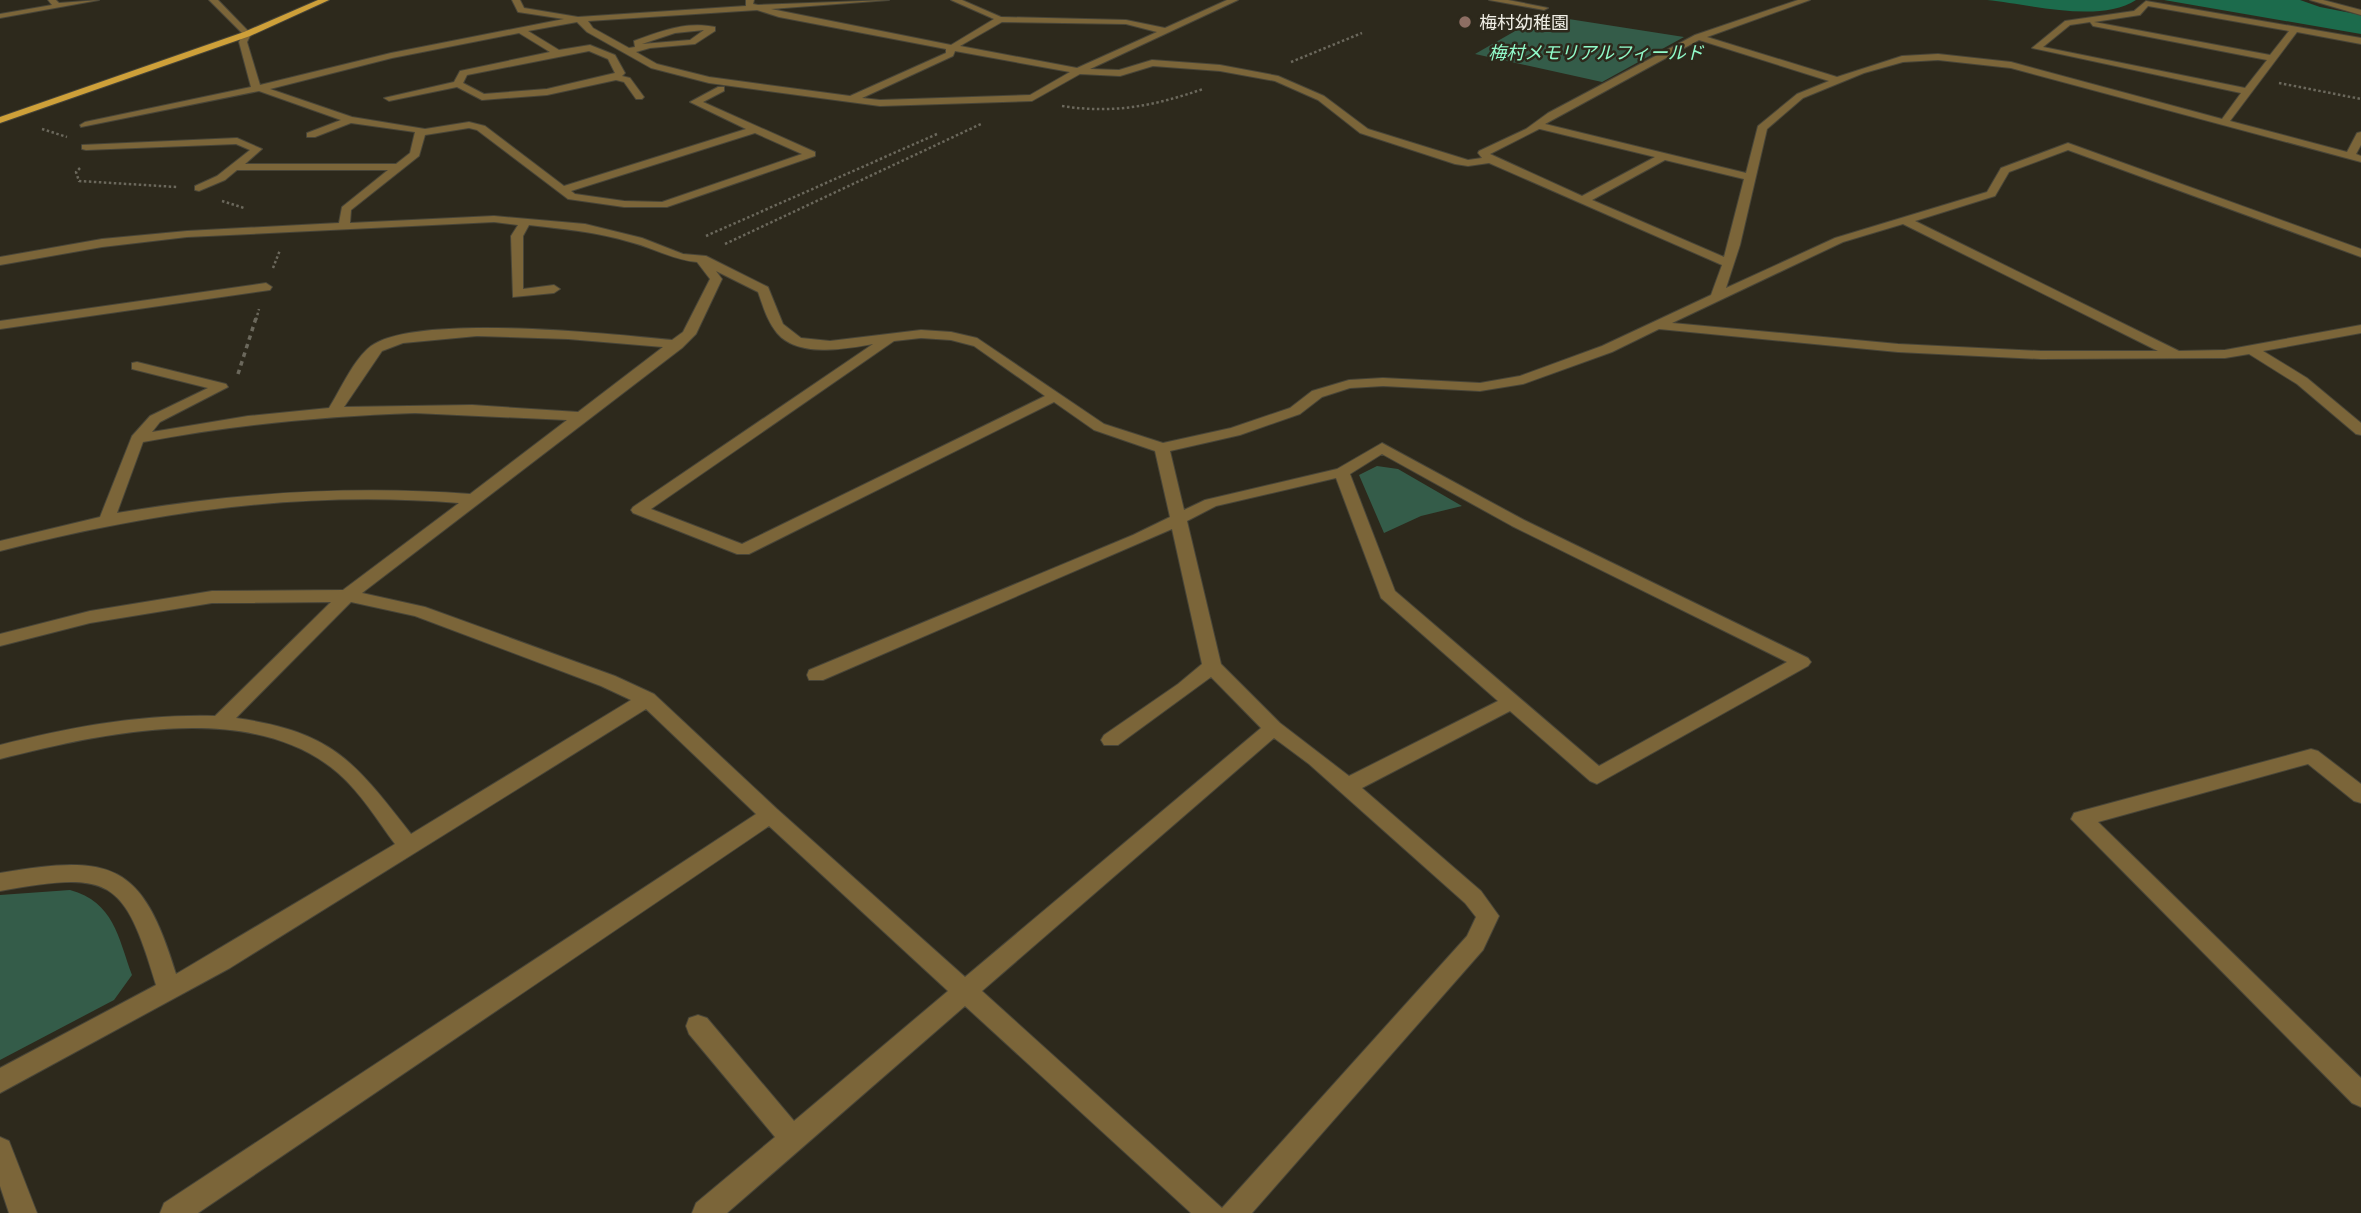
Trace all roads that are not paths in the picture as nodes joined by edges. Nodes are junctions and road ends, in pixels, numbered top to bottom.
1 (95, 0) edge
2 (213, 0) edge
3 (325, 0) edge
4 (516, 0) edge
5 (750, 0) edge
6 (886, 0) edge
7 (955, 0) edge
8 (1234, 0) edge
9 (1493, 0) edge
10 (1806, 0) edge
11 (2314, 0) edge
12 (54, 3) edge
13 (1544, 8) dead end
14 (761, 10) junction
15 (2361, 13) edge
16 (0, 16) edge
17 (578, 19) junction
18 (1000, 19) junction
19 (2080, 21) junction
20 (520, 30) junction
21 (2294, 30) junction
22 (1166, 32) junction
23 (247, 34) junction
24 (1698, 37) junction
25 (2361, 41) edge
26 (640, 48) junction
27 (951, 48) junction
28 (627, 51) junction
29 (558, 53) junction
30 (1174, 55) dead end
31 (2272, 58) junction
32 (1152, 63) junction
33 (1078, 71) junction
34 (616, 77) junction
35 (1839, 81) junction
36 (458, 84) junction
37 (256, 87) junction
38 (721, 89) dead end
39 (2247, 91) junction
40 (639, 97) dead end
41 (389, 98) dead end
42 (850, 99) junction
43 (3, 118) edge
44 (350, 120) junction
45 (2225, 121) junction
46 (85, 125) dead end
47 (1540, 126) junction
48 (756, 129) junction
49 (420, 133) junction
50 (311, 135) dead end
51 (2361, 135) edge
52 (86, 147) road end
53 (1664, 156) junction
54 (2355, 158) edge
55 (1490, 160) junction
56 (234, 167) junction
57 (397, 167) junction
58 (1750, 177) junction
59 (199, 188) road end
60 (563, 190) junction
61 (1585, 199) junction
62 (1904, 220) junction
63 (525, 222) junction
64 (344, 225) junction
65 (2361, 253) edge
66 (702, 260) junction
67 (0, 261) edge
68 (1728, 264) junction
69 (266, 286) dead end
70 (554, 289) dead end
71 (1717, 297) junction
72 (0, 325) edge
73 (1660, 326) junction
74 (2361, 329) edge
75 (892, 338) junction
76 (677, 345) junction
77 (2252, 350) junction
78 (2178, 355) junction
79 (137, 366) dead end
80 (1054, 397) junction
81 (335, 410) junction
82 (584, 417) junction
83 (2361, 431) edge
84 (137, 439) junction
85 (1162, 448) junction
86 (1342, 472) junction
87 (472, 499) junction
88 (1180, 521) junction
89 (106, 522) junction
90 (0, 546) edge
91 (347, 596) junction
92 (0, 640) edge
93 (1212, 666) junction
94 (816, 675) dead end
95 (647, 699) junction
96 (1511, 702) junction
97 (219, 723) junction
98 (1273, 728) junction
99 (1111, 740) dead end
100 (0, 752) edge
101 (1346, 787) junction
102 (2361, 795) edge
103 (770, 815) junction
104 (408, 845) junction
105 (0, 882) edge
106 (169, 989) junction
107 (966, 992) junction
108 (698, 1026) dead end
109 (0, 1081) edge
110 (2361, 1095) edge
111 (793, 1139) junction
112 (0, 1150) edge
113 (23, 1213) edge
114 (174, 1213) edge
115 (706, 1213) edge
116 (1211, 1213) edge
117 (1234, 1213) edge

1 - 12 street
2 - 23 street
3 - 23 main road
4 - 17 street
5 - 14 street
6 - 14 street
7 - 18 street
8 - 22 street
9 - 13 street
10 - 24 street
11 - 15 street
12 - 16 street
14 - 17 street
14 - 27 street
17 - 20 street
17 - 28 street
18 - 22 street
18 - 27 street
19 - 21 street
19 - 31 street
19 - 39 street
20 - 29 street
20 - 37 street
21 - 25 street
21 - 31 street
22 - 33 street
23 - 37 street
23 - 43 main road
24 - 35 street
24 - 47 street
26 - 26 street
26 - 28 street
27 - 33 street
27 - 42 street
28 - 42 street
29 - 34 street
29 - 36 street
30 - 32 street
31 - 39 street
32 - 33 street
32 - 55 street
33 - 42 street
34 - 36 street
34 - 40 street
35 - 45 street
35 - 58 street
36 - 41 street
37 - 44 street
37 - 46 street
38 - 48 street
39 - 45 street
44 - 49 street
44 - 50 street
45 - 54 street
47 - 53 street
47 - 55 street
48 - 60 street
48 - 60 street
49 - 57 street
49 - 60 street
51 - 54 street
52 - 56 street
53 - 58 street
53 - 61 street
55 - 61 street
56 - 57 street
56 - 59 street
57 - 64 street
58 - 68 street
61 - 68 street
62 - 65 street
62 - 71 street
62 - 78 street
63 - 64 street
63 - 66 street
63 - 70 street
64 - 67 street
66 - 75 street
66 - 76 street
68 - 71 street
69 - 72 street
71 - 73 street
73 - 78 street
73 - 85 street
74 - 77 street
75 - 80 street
75 - 80 street
76 - 81 street
76 - 82 street
77 - 78 street
77 - 83 street
79 - 84 street
80 - 85 street
81 - 82 street
81 - 84 street
82 - 87 street
84 - 89 street
85 - 88 street
86 - 88 street
86 - 96 street
86 - 96 street
87 - 89 street
87 - 91 street
88 - 93 street
88 - 94 street
89 - 90 street
91 - 92 street
91 - 95 street
91 - 97 street
93 - 98 street
93 - 99 street
95 - 103 street
95 - 104 street
96 - 101 street
97 - 100 street
97 - 104 street
98 - 101 street
98 - 107 street
101 - 117 street
102 - 110 street
103 - 107 street
103 - 114 street
104 - 106 street
105 - 106 street
106 - 109 street
107 - 111 street
107 - 116 street
108 - 111 street
111 - 115 street
112 - 113 street

